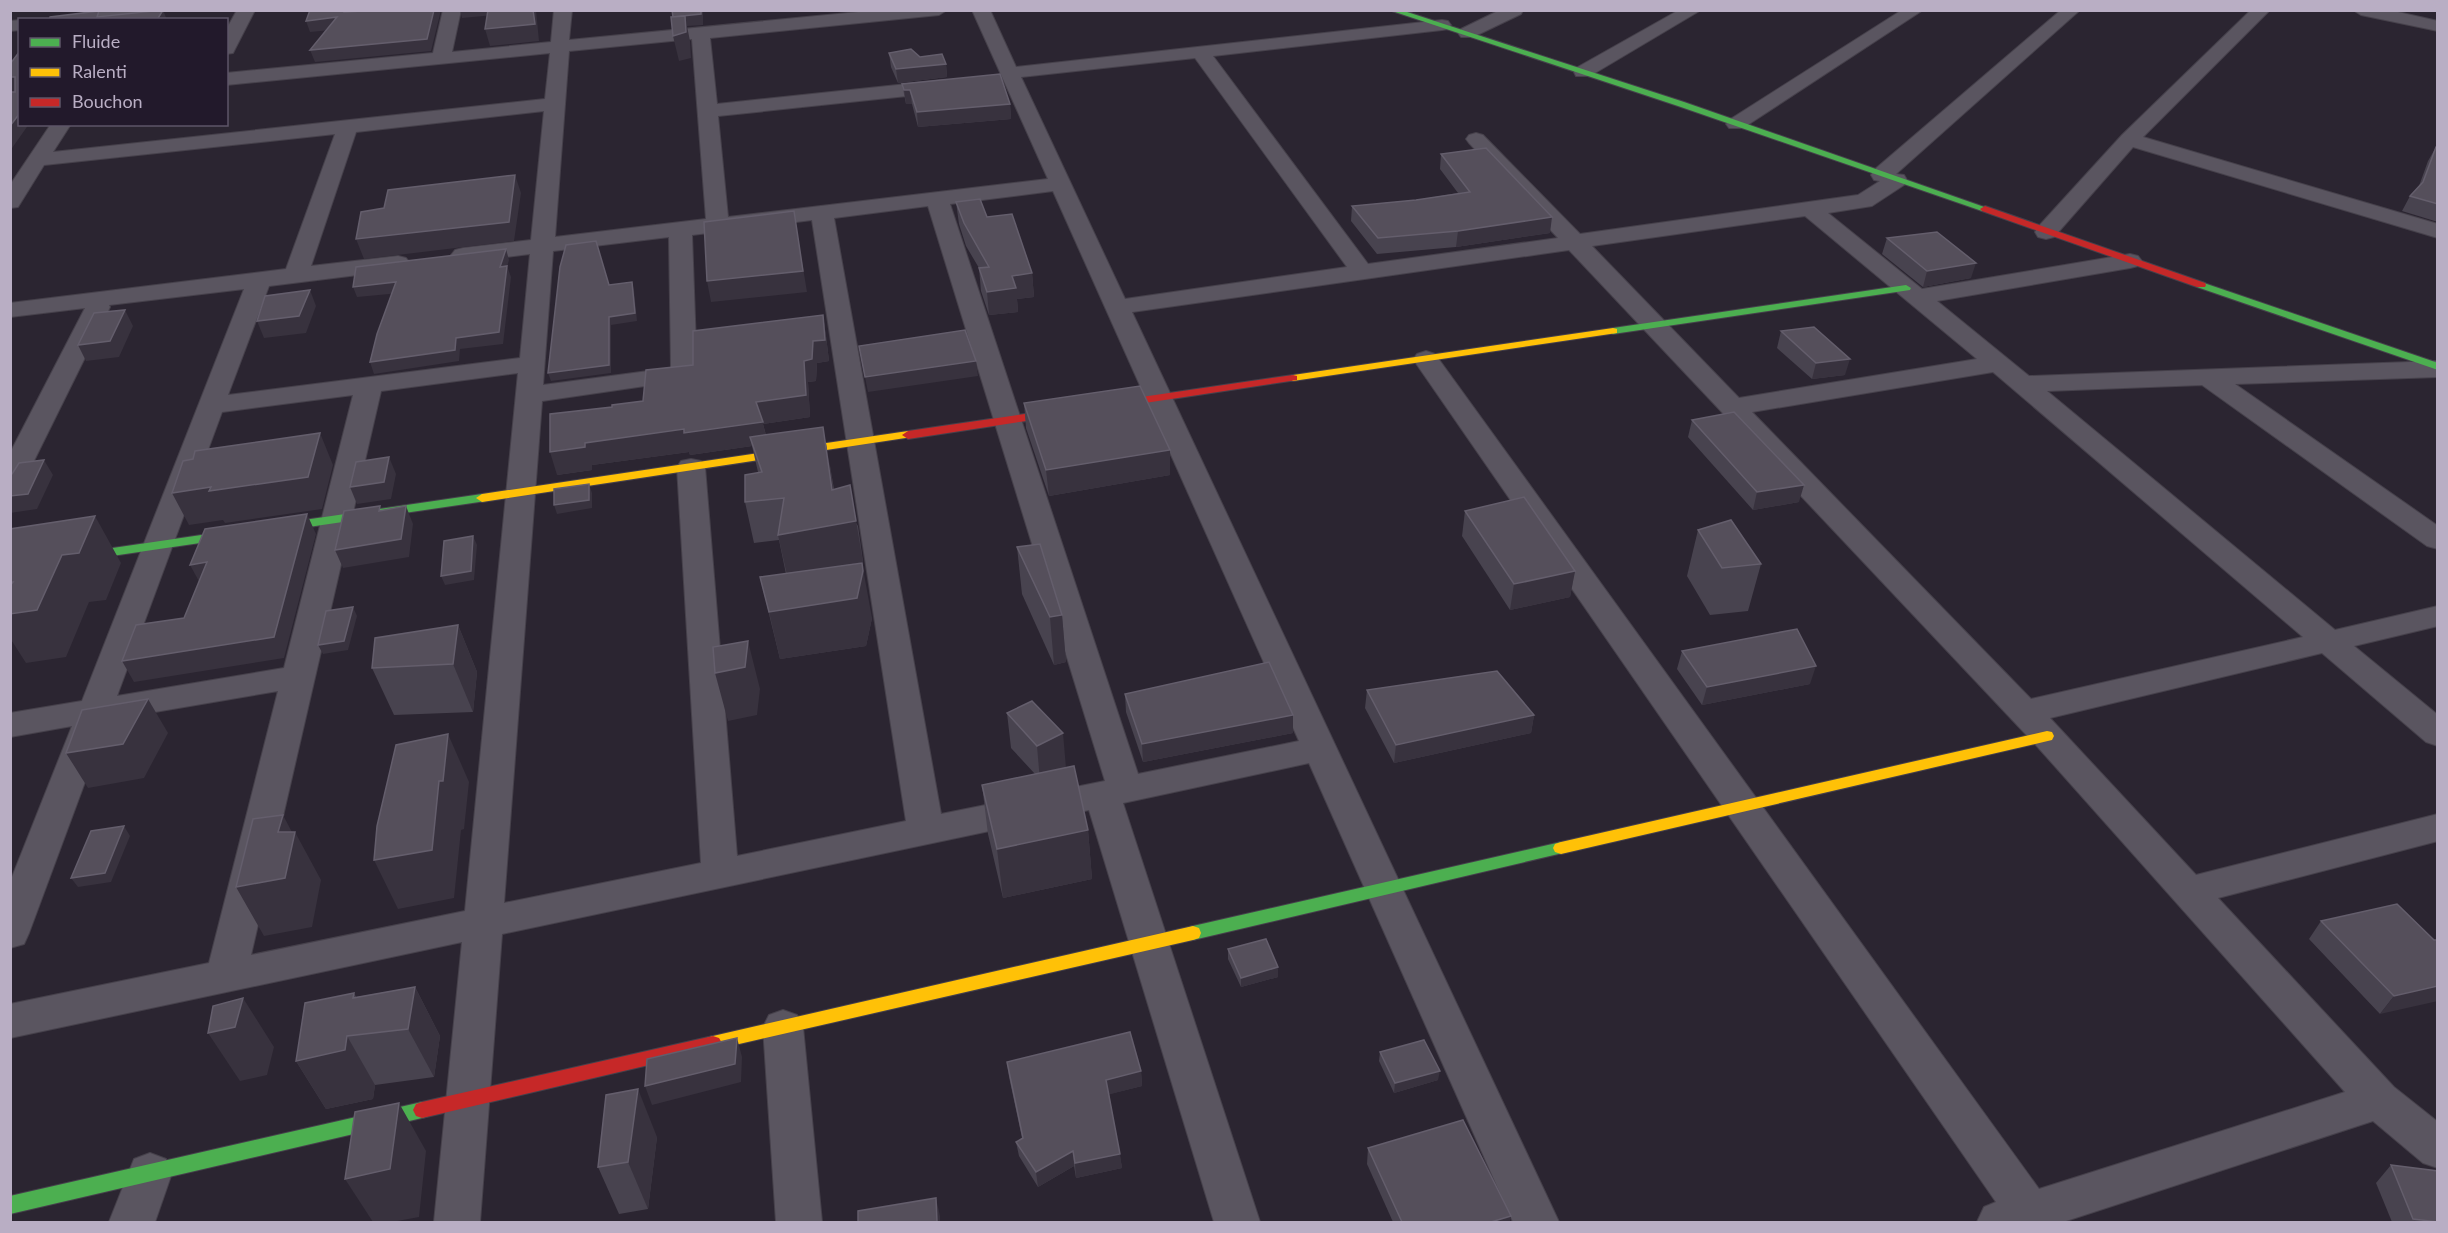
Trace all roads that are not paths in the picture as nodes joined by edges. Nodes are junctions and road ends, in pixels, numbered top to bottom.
1 (246, 10) edge
2 (452, 10) edge
3 (563, 10) edge
4 (939, 10) edge
5 (1392, 10) edge
6 (1515, 10) edge
7 (1693, 10) edge
8 (1915, 10) edge
9 (2072, 10) edge
10 (2262, 10) edge
11 (2361, 10) edge
12 (984, 11) edge
13 (128, 15) edge
14 (95, 18) edge
15 (1442, 25) junction
16 (2438, 26) edge
17 (700, 33) junction
18 (1467, 33) junction
19 (228, 45) edge
20 (560, 46) junction
21 (1201, 52) junction
22 (441, 58) junction
23 (1582, 72) junction
24 (1004, 78) junction
25 (228, 79) edge
26 (965, 84) edge
27 (555, 104) junction
28 (707, 111) junction
29 (1736, 123) junction
30 (60, 126) edge
31 (348, 126) junction
32 (1476, 139) dead end
33 (2129, 139) junction
34 (37, 160) junction
35 (1889, 178) junction
36 (1060, 184) junction
37 (937, 199) junction
38 (10, 202) edge
39 (1810, 209) junction
40 (822, 212) junction
41 (718, 225) junction
42 (680, 229) junction
43 (2438, 231) edge
44 (2046, 232) junction
45 (1575, 242) junction
46 (542, 246) junction
47 (2130, 261) junction
48 (1362, 272) junction
49 (296, 275) junction
50 (259, 280) junction
51 (1912, 292) junction
52 (103, 299) junction
53 (1117, 307) junction
54 (10, 310) edge
55 (1654, 325) junction
56 (1426, 359) junction
57 (1998, 363) junction
58 (532, 364) junction
59 (2438, 368) edge
60 (2206, 376) junction
61 (2023, 384) junction
62 (369, 385) junction
63 (529, 395) junction
64 (1158, 398) junction
65 (211, 405) junction
66 (1732, 406) junction
67 (1007, 420) junction
68 (860, 442) junction
69 (691, 467) junction
70 (10, 481) edge
71 (521, 492) junction
72 (336, 519) junction
73 (2438, 540) edge
74 (158, 545) junction
75 (10, 567) edge
76 (2438, 616) edge
77 (2329, 642) junction
78 (298, 677) junction
79 (95, 711) junction
80 (2036, 724) junction
81 (10, 725) edge
82 (2438, 734) edge
83 (1319, 748) junction
84 (1113, 791) junction
85 (1742, 806) junction
86 (926, 830) junction
87 (2432, 835) edge
88 (720, 873) junction
89 (1383, 888) junction
90 (2189, 891) junction
91 (484, 922) junction
92 (10, 933) edge
93 (1149, 943) junction
94 (226, 976) junction
95 (10, 1021) edge
96 (783, 1027) junction
97 (467, 1100) junction
98 (2379, 1100) junction
99 (2438, 1149) edge
100 (150, 1173) junction
101 (10, 1205) edge
102 (2015, 1218) edge
103 (132, 1222) edge
104 (457, 1222) edge
105 (799, 1222) edge
106 (1237, 1222) edge
107 (1536, 1222) edge

1 - 19 street
2 - 22 street
3 - 20 street
4 - 17 street
5 - 15 street
6 - 18 street
7 - 23 street
8 - 29 street
9 - 35 street
10 - 33 street
11 - 16 street
12 - 24 street
13 - 14 street
15 - 18 street
15 - 21 street
17 - 20 street
17 - 28 street
18 - 23 street
20 - 22 street
20 - 27 street
21 - 24 street
21 - 48 street
22 - 25 street
23 - 29 street
24 - 36 street
26 - 28 street
27 - 31 street
27 - 46 street
28 - 41 street
29 - 35 street
30 - 34 street
31 - 34 street
31 - 49 street
32 - 45 street
33 - 43 street
33 - 44 street
34 - 38 street
35 - 39 street
35 - 44 street
36 - 37 street
36 - 53 street
37 - 40 street
37 - 67 street
39 - 45 street
39 - 51 street
40 - 41 street
40 - 68 street
41 - 42 street
42 - 46 street
42 - 63 street
44 - 47 street
45 - 48 street
45 - 55 street
46 - 49 street
46 - 58 street
47 - 51 street
47 - 59 street
48 - 53 street
49 - 50 street
50 - 52 street
50 - 65 street
51 - 55 street
51 - 57 street
52 - 54 street
52 - 70 street
53 - 64 street
55 - 56 street
55 - 66 street
56 - 64 street
56 - 85 street
57 - 61 street
57 - 66 street
58 - 62 street
58 - 63 street
59 - 60 street
60 - 61 street
60 - 73 street
61 - 77 street
62 - 65 street
62 - 72 street
63 - 71 street
64 - 67 street
64 - 83 street
65 - 74 street
66 - 80 street
67 - 68 street
67 - 84 street
68 - 69 street
68 - 86 street
69 - 71 street
69 - 88 street
71 - 72 street
71 - 91 street
72 - 74 street
72 - 78 street
74 - 75 street
74 - 79 street
76 - 77 street
77 - 80 street
77 - 82 street
78 - 79 street
78 - 94 street
79 - 81 street
79 - 92 street
80 - 85 street
80 - 90 street
83 - 84 street
83 - 89 street
84 - 86 street
84 - 93 street
85 - 89 street
85 - 102 street
86 - 88 street
87 - 90 street
88 - 91 street
89 - 93 street
89 - 107 street
90 - 98 street
91 - 94 street
91 - 97 street
93 - 96 street
93 - 106 street
94 - 95 street
96 - 97 street
96 - 105 street
97 - 100 street
97 - 104 street
98 - 99 street
98 - 102 street
100 - 101 street
100 - 103 street

